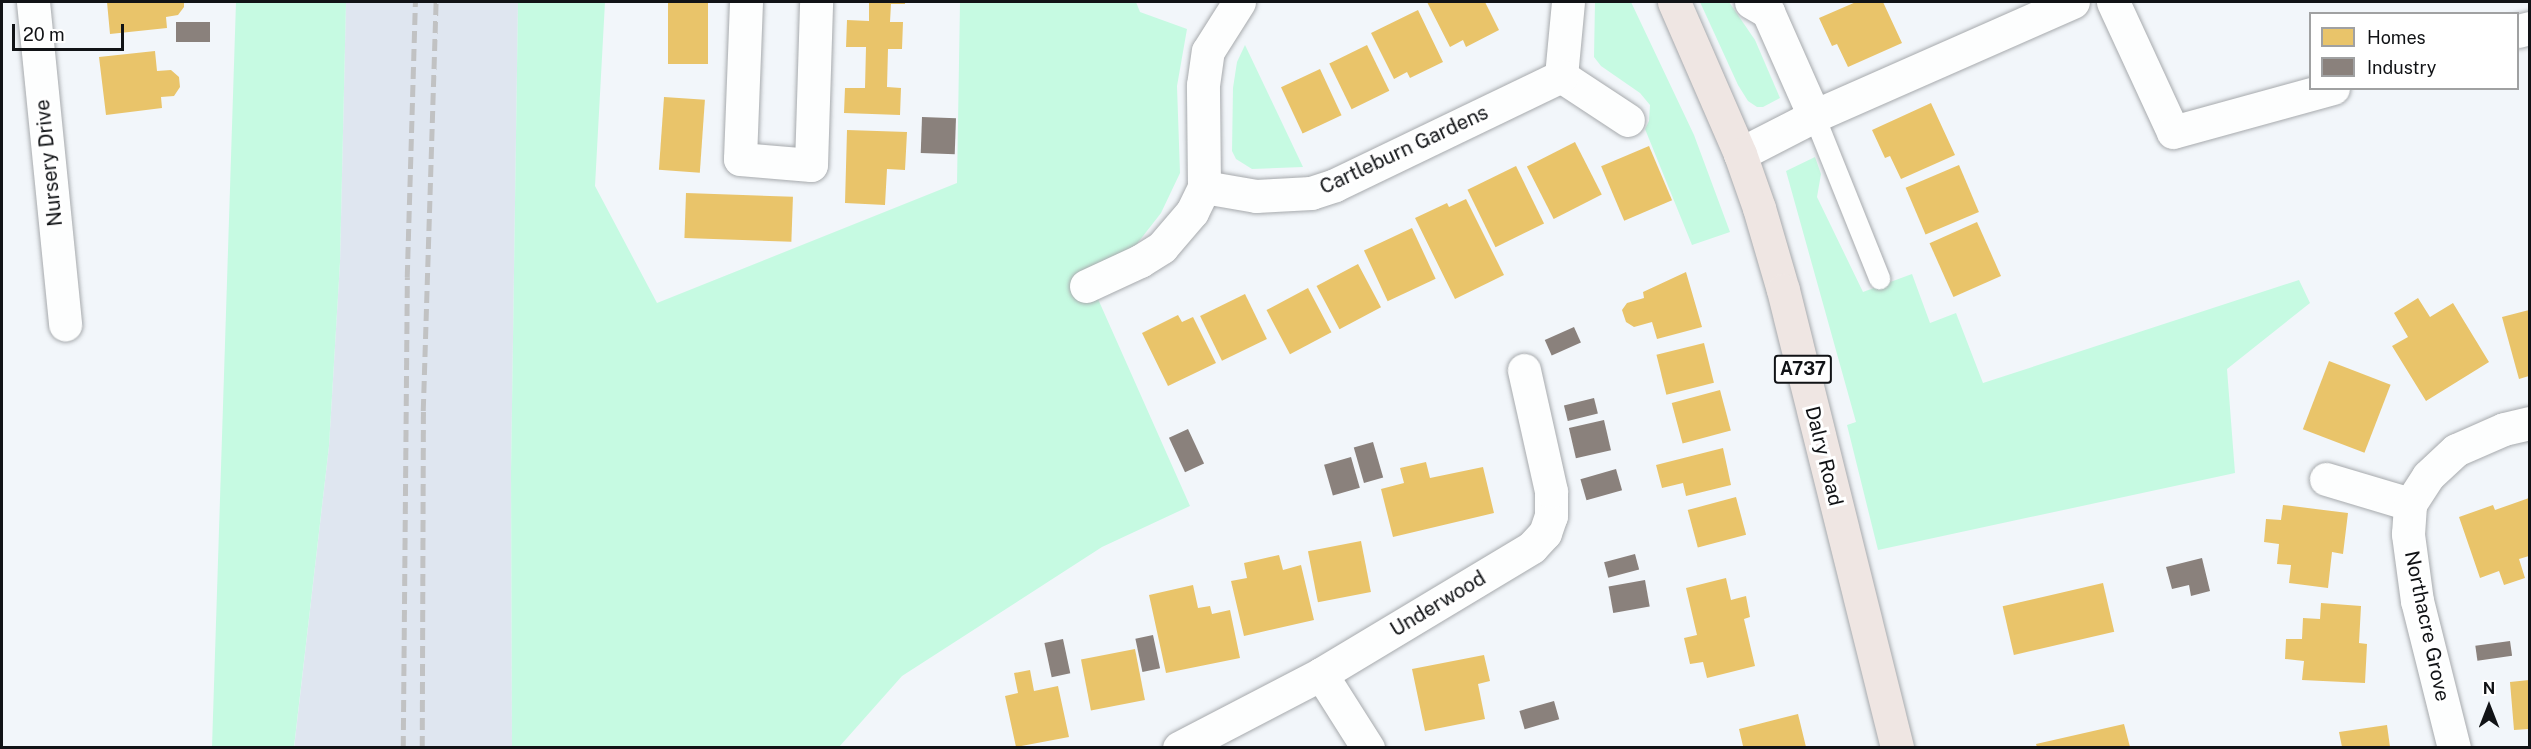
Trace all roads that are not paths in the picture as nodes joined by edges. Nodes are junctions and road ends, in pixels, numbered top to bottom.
1 (33, 2) edge
2 (746, 2) edge
3 (816, 2) edge
4 (1239, 2) edge
5 (1568, 2) edge
6 (1674, 2) edge
7 (1751, 2) edge
8 (2073, 2) edge
9 (2113, 2) edge
10 (1561, 76) junction
11 (2326, 90) edge
12 (1814, 116) junction
13 (1628, 120) dead end
14 (1740, 154) junction
15 (1204, 187) junction
16 (1879, 278) dead end
17 (1086, 286) dead end
18 (65, 324) dead end
19 (1524, 370) dead end
20 (2529, 423) edge
21 (2326, 480) dead end
22 (2410, 504) junction
23 (1322, 675) junction
24 (1179, 747) edge
25 (1368, 747) edge
26 (1897, 747) edge
27 (2454, 747) edge

1 - 18 street, Nursery Drive
2 - 3 street
4 - 15 street
5 - 10 street
6 - 14 highway, Dalry Road / A737
7 - 12 street
8 - 12 street
9 - 11 street
10 - 13 street
10 - 15 street, Cartleburn Gardens
12 - 14 street
12 - 16 lane
14 - 26 highway, Dalry Road / A737
15 - 17 street
19 - 23 street, Underwood
20 - 22 street, Northacre Grove
21 - 22 street
22 - 27 street, Northacre Grove
23 - 24 street, Underwood
23 - 25 street

